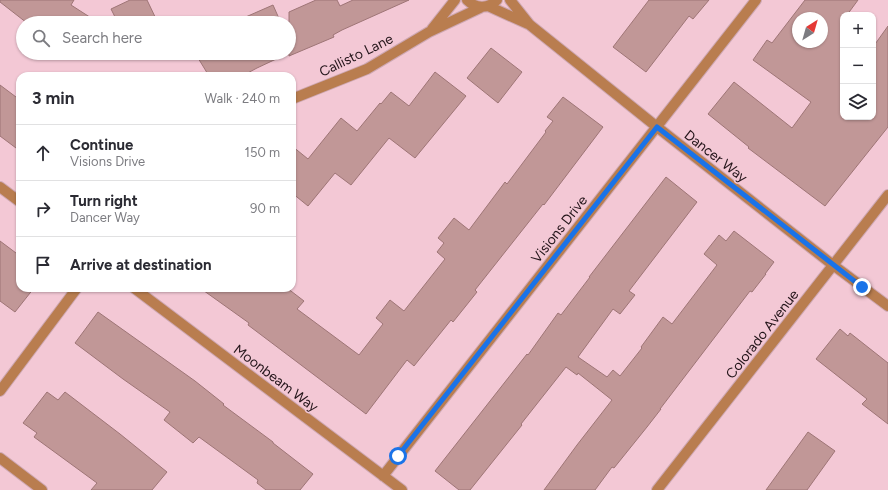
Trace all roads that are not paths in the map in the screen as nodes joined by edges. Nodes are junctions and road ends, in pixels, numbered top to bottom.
1 (456, 0) edge
2 (467, 0) edge
3 (497, 0) edge
4 (510, 0) edge
5 (756, 0) edge
6 (485, 7) junction
7 (530, 25) junction
8 (429, 32) junction
9 (296, 97) edge
10 (657, 127) junction
11 (0, 187) edge
12 (888, 196) edge
13 (16, 199) edge
14 (833, 265) junction
15 (74, 292) edge
16 (139, 292) edge
17 (888, 306) edge
18 (0, 391) edge
19 (0, 458) edge
20 (383, 476) junction
21 (42, 490) edge
22 (402, 490) edge
23 (657, 490) edge

1 - 8 street, Callisto Lane
2 - 6 street, Dancer Way
3 - 6 street, Callisto Lane
4 - 7 street, Dancer Way
5 - 10 street, Visions Drive
6 - 7 street, Dancer Way
6 - 8 street, Callisto Lane
7 - 10 street, Dancer Way
8 - 9 street, Callisto Lane
10 - 14 street, Dancer Way
10 - 20 street, Visions Drive
11 - 13 street
12 - 14 street, Colorado Avenue
14 - 17 street, Dancer Way
14 - 23 street, Colorado Avenue
15 - 18 street
16 - 20 street, Moonbeam Way
19 - 21 street
20 - 22 street, Moonbeam Way

